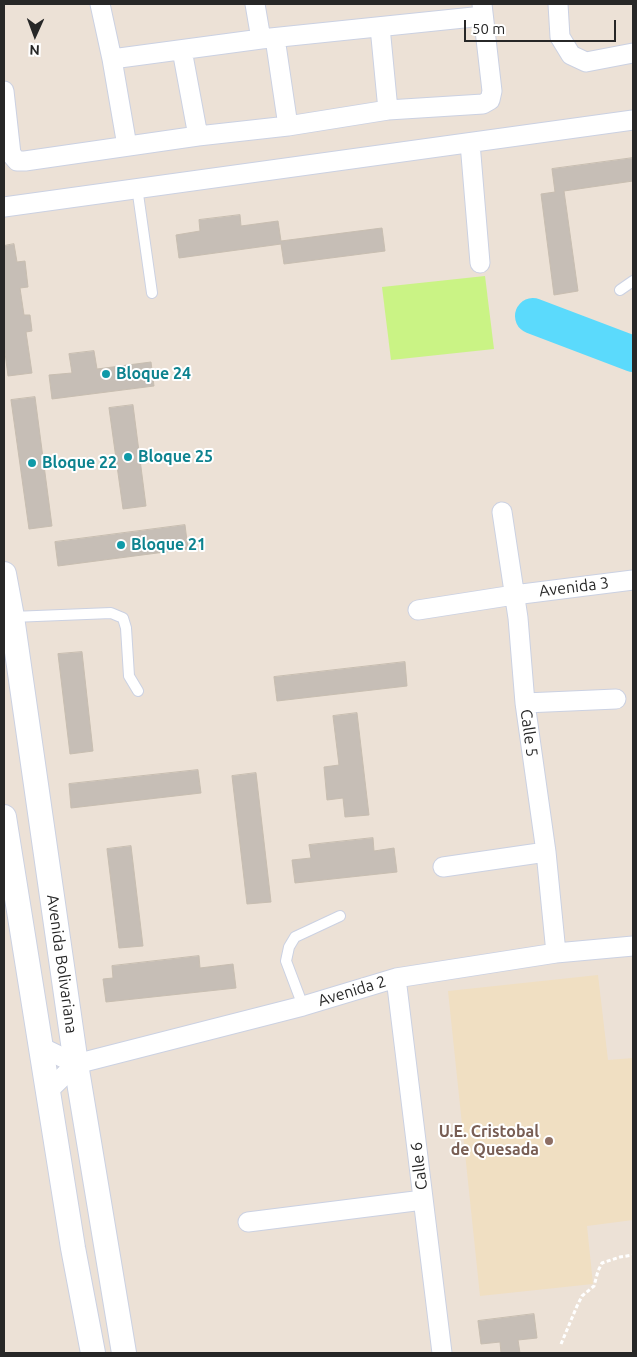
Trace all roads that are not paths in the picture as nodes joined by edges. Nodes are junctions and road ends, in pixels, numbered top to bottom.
1 (100, 4) edge
2 (255, 4) edge
3 (558, 4) edge
4 (482, 10) edge
5 (380, 27) junction
6 (268, 39) junction
7 (182, 50) junction
8 (633, 52) edge
9 (112, 59) junction
10 (4, 91) edge
11 (388, 110) junction
12 (633, 120) edge
13 (288, 126) junction
14 (198, 136) junction
15 (470, 143) junction
16 (127, 146) junction
17 (137, 187) junction
18 (4, 206) edge
19 (480, 263) dead end
20 (633, 281) edge
21 (620, 290) dead end
22 (152, 293) dead end
23 (502, 512) dead end
24 (4, 574) edge
25 (4, 578) edge
26 (633, 580) edge
27 (514, 595) junction
28 (418, 610) dead end
29 (12, 617) junction
30 (138, 692) dead end
31 (616, 699) dead end
32 (525, 703) junction
33 (4, 817) edge
34 (546, 852) junction
35 (443, 867) dead end
36 (340, 916) dead end
37 (633, 946) edge
38 (556, 953) junction
39 (396, 978) junction
40 (303, 1006) junction
41 (41, 1047) junction
42 (76, 1064) junction
43 (48, 1091) junction
44 (423, 1200) junction
45 (248, 1222) dead end
46 (93, 1353) edge
47 (124, 1353) edge
48 (442, 1353) edge

1 - 9 street
2 - 6 street
3 - 8 street
4 - 5 street
4 - 11 street
5 - 6 street
5 - 11 street
6 - 7 street
6 - 13 street
7 - 9 street
7 - 14 street
9 - 16 street
10 - 16 street
11 - 13 street
12 - 15 street
13 - 14 street
14 - 16 street
15 - 17 street
15 - 19 street
17 - 18 street
17 - 22 lane
20 - 21 lane
23 - 27 street, Calle 5
24 - 25 street, Avenida Bolivariana
25 - 29 street, Avenida Bolivariana
26 - 27 street, Avenida 3
27 - 28 street, Avenida 3
27 - 32 street, Calle 5
29 - 30 lane
29 - 42 street, Avenida Bolivariana
31 - 32 street
32 - 34 street, Calle 5
33 - 41 street, Avenida Bolivariana
34 - 35 street
34 - 38 street, Calle 5
36 - 40 lane
37 - 38 street, Avenida 2
38 - 39 street, Avenida 2
39 - 40 street, Avenida 2
39 - 44 street, Calle 6
40 - 42 street, Avenida 2
41 - 42 street
41 - 43 street, Avenida Bolivariana
42 - 43 street
42 - 47 street, Avenida Bolivariana
43 - 46 street, Avenida Bolivariana
44 - 45 street
44 - 48 street, Calle 6

